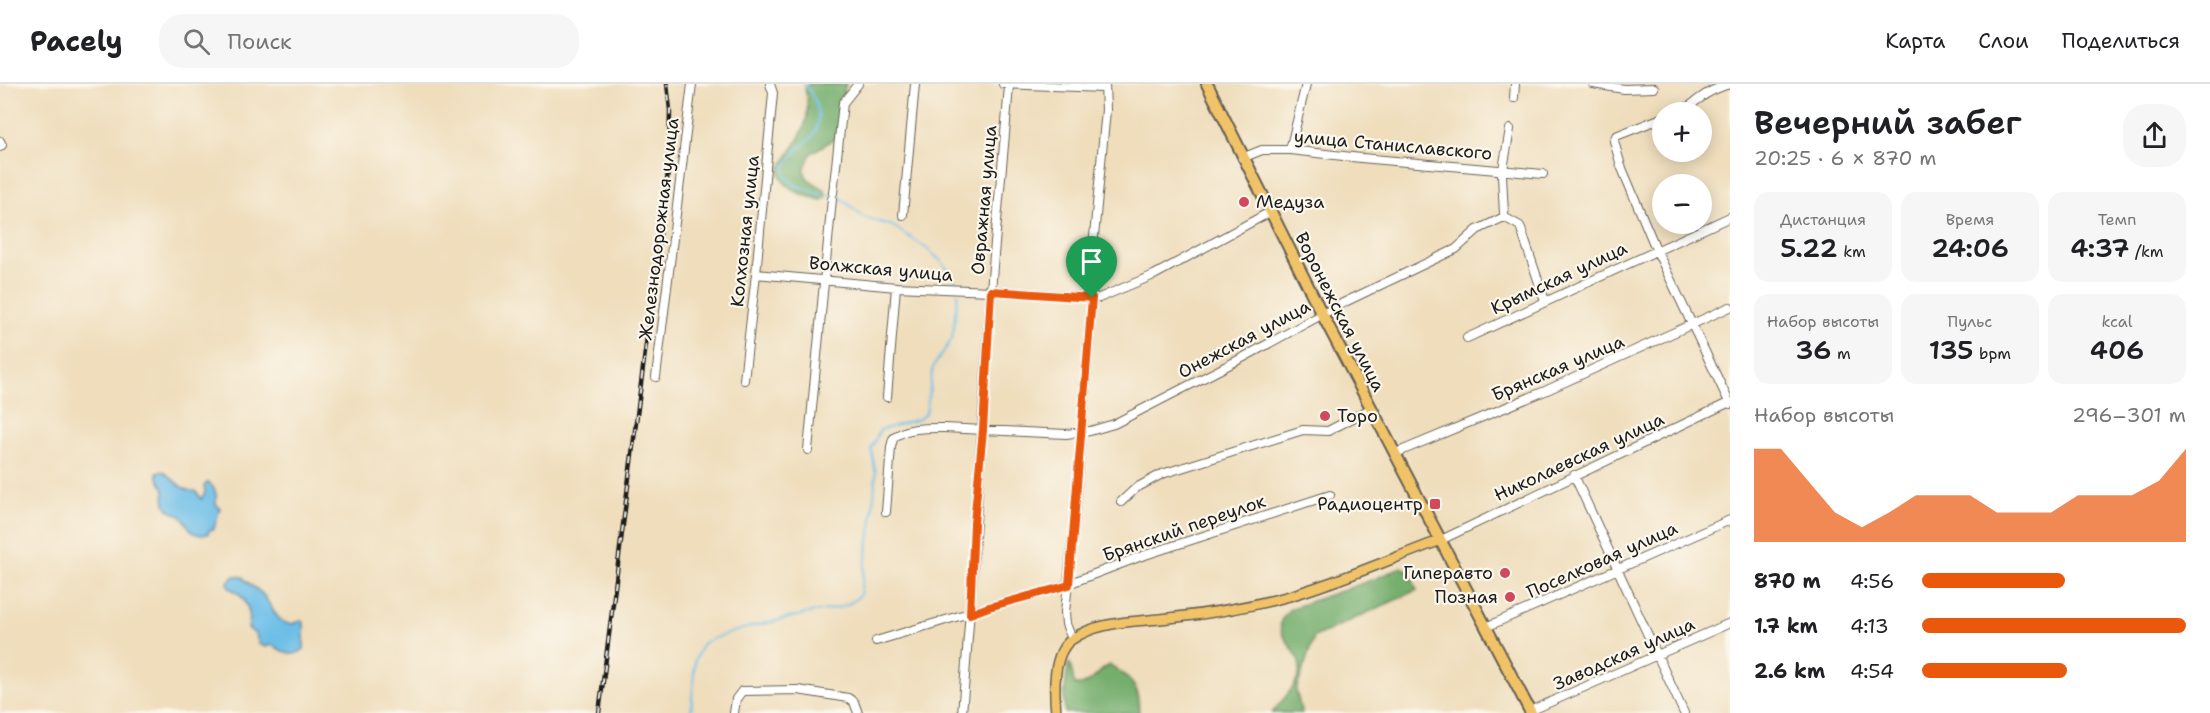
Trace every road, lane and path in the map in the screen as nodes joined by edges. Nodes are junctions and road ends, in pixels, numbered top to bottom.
1 (692, 84) edge
2 (771, 84) edge
3 (858, 84) edge
4 (915, 84) edge
5 (1003, 84) edge
6 (1008, 84) edge
7 (1207, 84) edge
8 (1306, 84) edge
9 (1515, 84) edge
10 (1593, 84) edge
11 (1730, 84) edge
12 (1104, 86) edge
13 (1654, 88) dead end
14 (1514, 98) dead end
15 (1695, 102) edge
16 (1652, 122) edge
17 (1510, 129) dead end
18 (1290, 150) junction
19 (1242, 158) junction
20 (1502, 170) junction
21 (1543, 174) dead end
22 (1270, 212) junction
23 (903, 214) dead end
24 (1504, 217) junction
25 (1730, 217) edge
26 (1656, 249) junction
27 (756, 274) junction
28 (824, 279) junction
29 (896, 287) junction
30 (991, 291) junction
31 (1092, 298) junction
32 (1545, 301) junction
33 (1730, 307) edge
34 (1322, 314) junction
35 (1692, 324) junction
36 (1467, 338) dead end
37 (656, 377) dead end
38 (744, 380) dead end
39 (887, 397) dead end
40 (1730, 403) edge
41 (1372, 408) junction
42 (983, 430) junction
43 (1081, 433) junction
44 (808, 450) dead end
45 (1396, 453) junction
46 (1574, 475) junction
47 (1330, 495) dead end
48 (1121, 501) dead end
49 (886, 512) dead end
50 (1730, 520) edge
51 (1441, 540) junction
52 (1618, 571) junction
53 (1069, 585) junction
54 (970, 614) junction
55 (1730, 623) edge
56 (1486, 627) junction
57 (1072, 639) junction
58 (876, 641) dead end
59 (1657, 656) junction
60 (1530, 712) edge
61 (734, 713) edge
62 (858, 713) edge
63 (962, 713) edge
64 (1056, 713) edge
65 (1684, 713) edge

1 - 37 street, Железнодорожная улица
2 - 27 street, Колхозная улица
3 - 28 street
4 - 23 street
5 - 6 street
6 - 12 street
6 - 30 street, Овражная улица
7 - 19 highway, Воронежская улица
8 - 18 street
9 - 14 street
10 - 13 street
11 - 15 street
12 - 31 street
16 - 26 street
17 - 20 street
18 - 19 street, улица Станиславского
18 - 20 street, улица Станиславского
19 - 22 highway, Воронежская улица
20 - 21 street, улица Станиславского
20 - 24 street
22 - 31 street, Волжская улица
22 - 34 highway, Воронежская улица
24 - 32 street
24 - 34 street, Онежская улица
25 - 26 street, Крымская улица
26 - 32 street, Крымская улица
26 - 35 street
27 - 28 street, Волжская улица
27 - 38 street, Колхозная улица
28 - 29 street, Волжская улица
28 - 44 street
29 - 30 street, Волжская улица
29 - 39 street
30 - 31 street, Волжская улица
30 - 42 street, Овражная улица
31 - 43 street
32 - 36 street, Крымская улица
33 - 35 street, Брянская улица
34 - 41 highway, Воронежская улица
34 - 43 street, Онежская улица
35 - 40 street
35 - 45 street, Брянская улица
40 - 46 street, Николаевская улица
41 - 45 highway, Воронежская улица
41 - 48 street
42 - 43 street, Онежская улица
42 - 49 street, Онежская улица
42 - 54 street, Овражная улица
43 - 53 street
45 - 51 highway, Воронежская улица
46 - 51 street, Николаевская улица
46 - 52 street
47 - 53 street, Брянский переулок
50 - 52 street, Поселковая улица
51 - 56 highway, Воронежская улица
51 - 57 main road
52 - 56 street, Поселковая улица
52 - 59 street
53 - 54 street, Брянский переулок
53 - 57 street
54 - 58 street, Брянский переулок
54 - 63 street, Овражная улица
55 - 59 street, Заводская улица
56 - 60 highway, Воронежская улица
57 - 64 main road
59 - 60 street, Заводская улица
59 - 65 street
61 - 62 street

